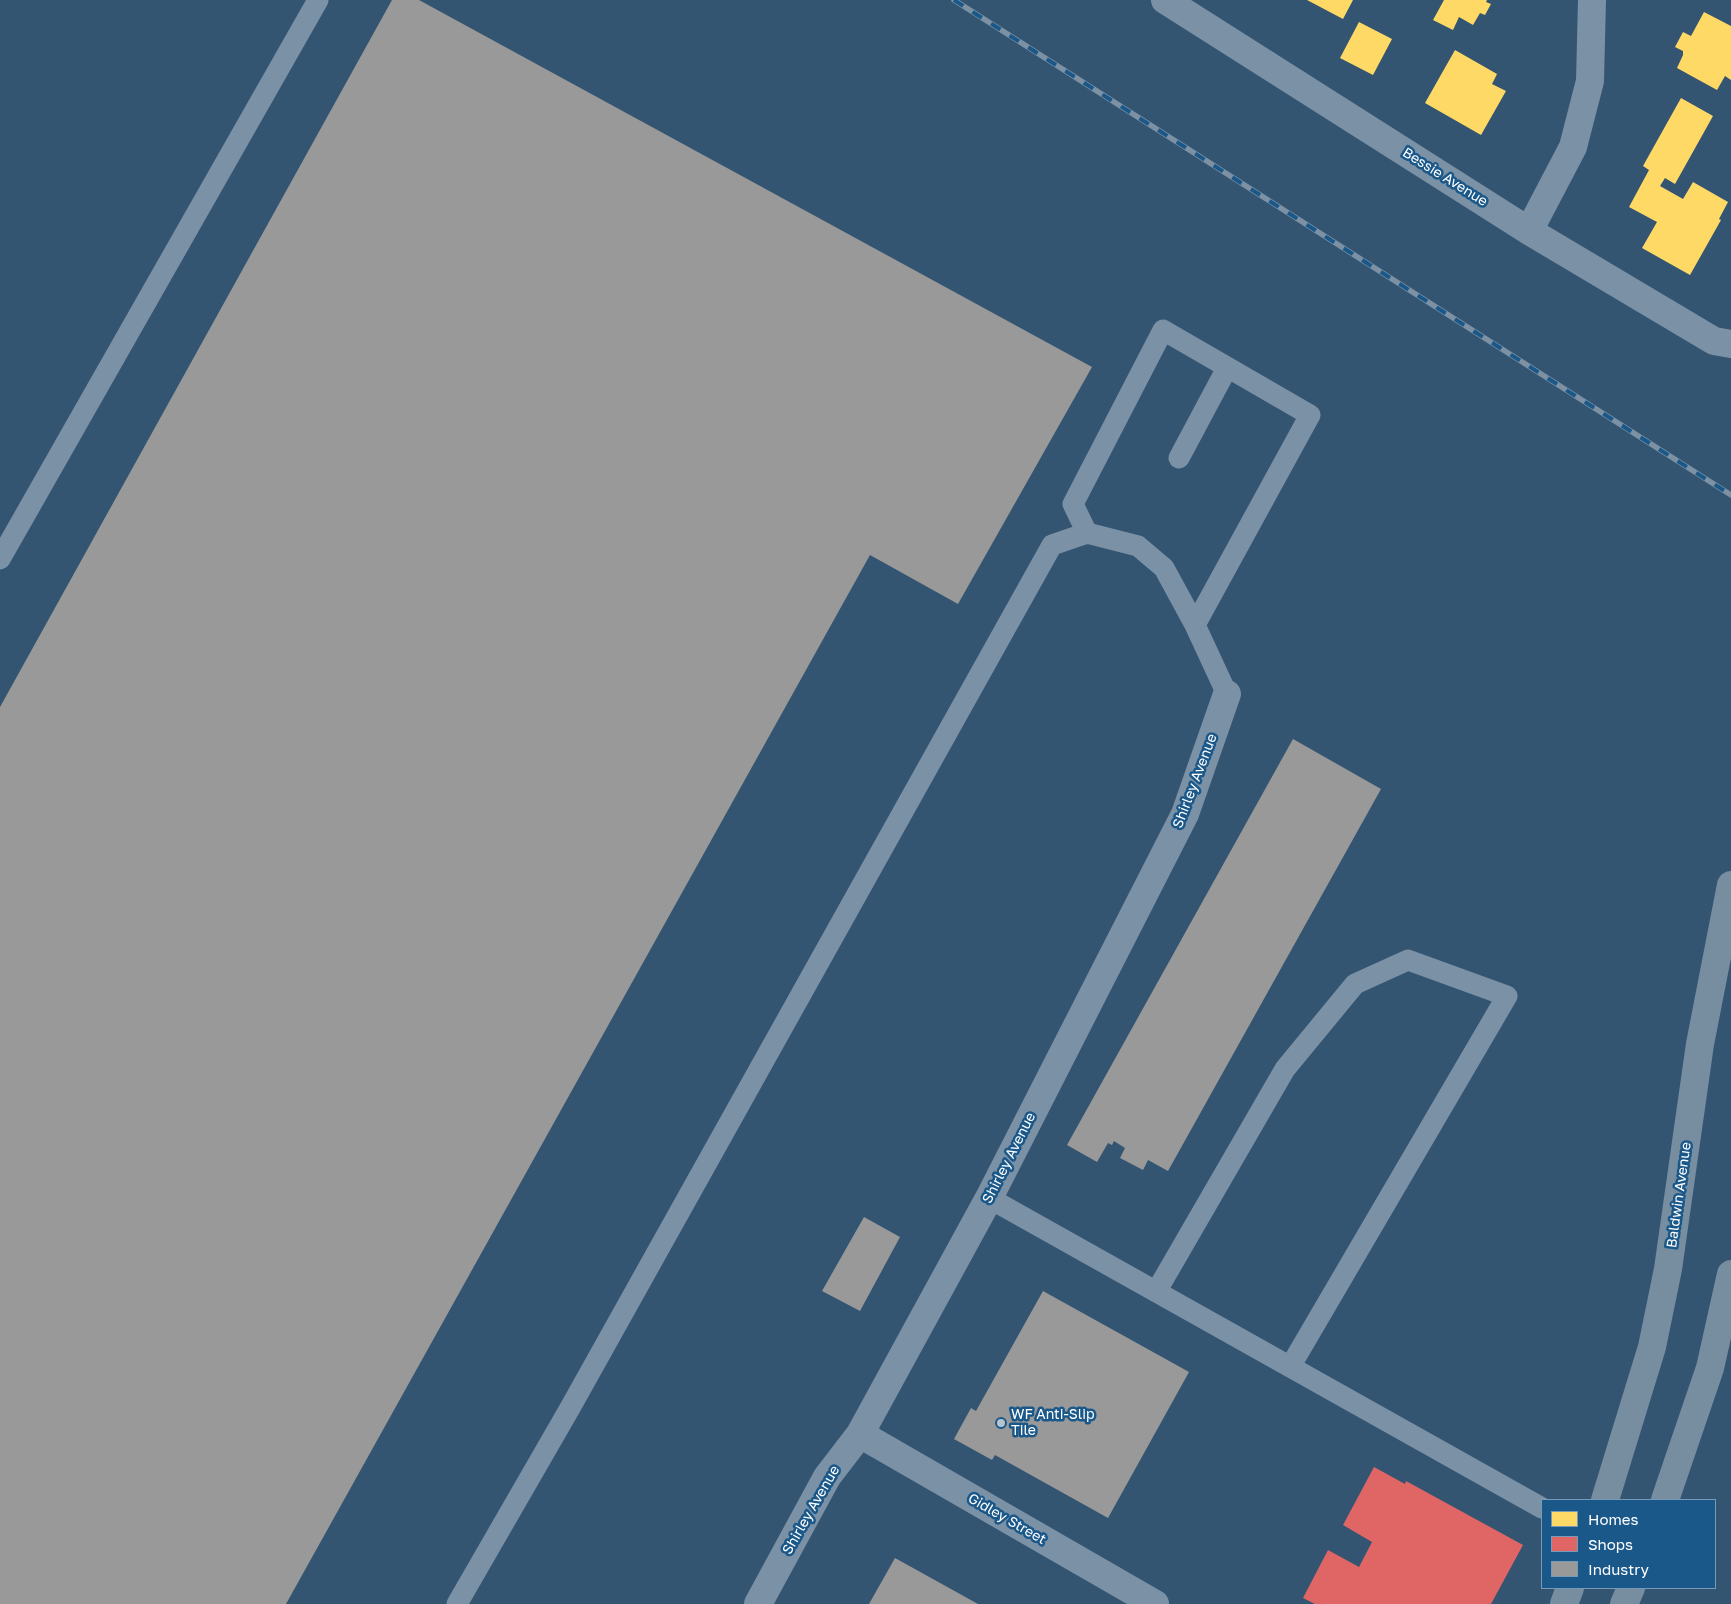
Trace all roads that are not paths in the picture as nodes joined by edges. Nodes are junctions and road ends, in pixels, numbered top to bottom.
1 (318, 0) edge
2 (1165, 0) edge
3 (1592, 0) edge
4 (1529, 231) junction
5 (1731, 344) edge
6 (1227, 368) junction
7 (1179, 458) dead end
8 (1087, 533) junction
9 (0, 559) edge
10 (1195, 625) junction
11 (1227, 694) joint
12 (1731, 886) edge
13 (989, 1198) junction
14 (1731, 1274) edge
15 (1156, 1292) junction
16 (1290, 1367) junction
17 (860, 1434) junction
18 (1605, 1499) edge
19 (1665, 1499) edge
20 (1541, 1507) edge
21 (1570, 1589) edge
22 (1630, 1589) edge
23 (457, 1604) edge
24 (758, 1604) edge
25 (1155, 1604) edge
26 (1564, 1604) edge
27 (1624, 1604) edge

1 - 9 lane
2 - 4 street, Bessie Avenue
3 - 4 street
4 - 5 street, Bessie Avenue
6 - 7 lane
6 - 8 lane
6 - 10 lane
8 - 10 lane
8 - 23 lane
10 - 11 lane
11 - 13 street, Shirley Avenue
12 - 18 main road, Baldwin Avenue
13 - 15 lane
13 - 17 street, Shirley Avenue
14 - 19 main road
15 - 16 lane
15 - 16 lane
16 - 20 lane
17 - 24 street, Shirley Avenue
17 - 25 street, Gidley Street
21 - 26 main road
22 - 27 main road

